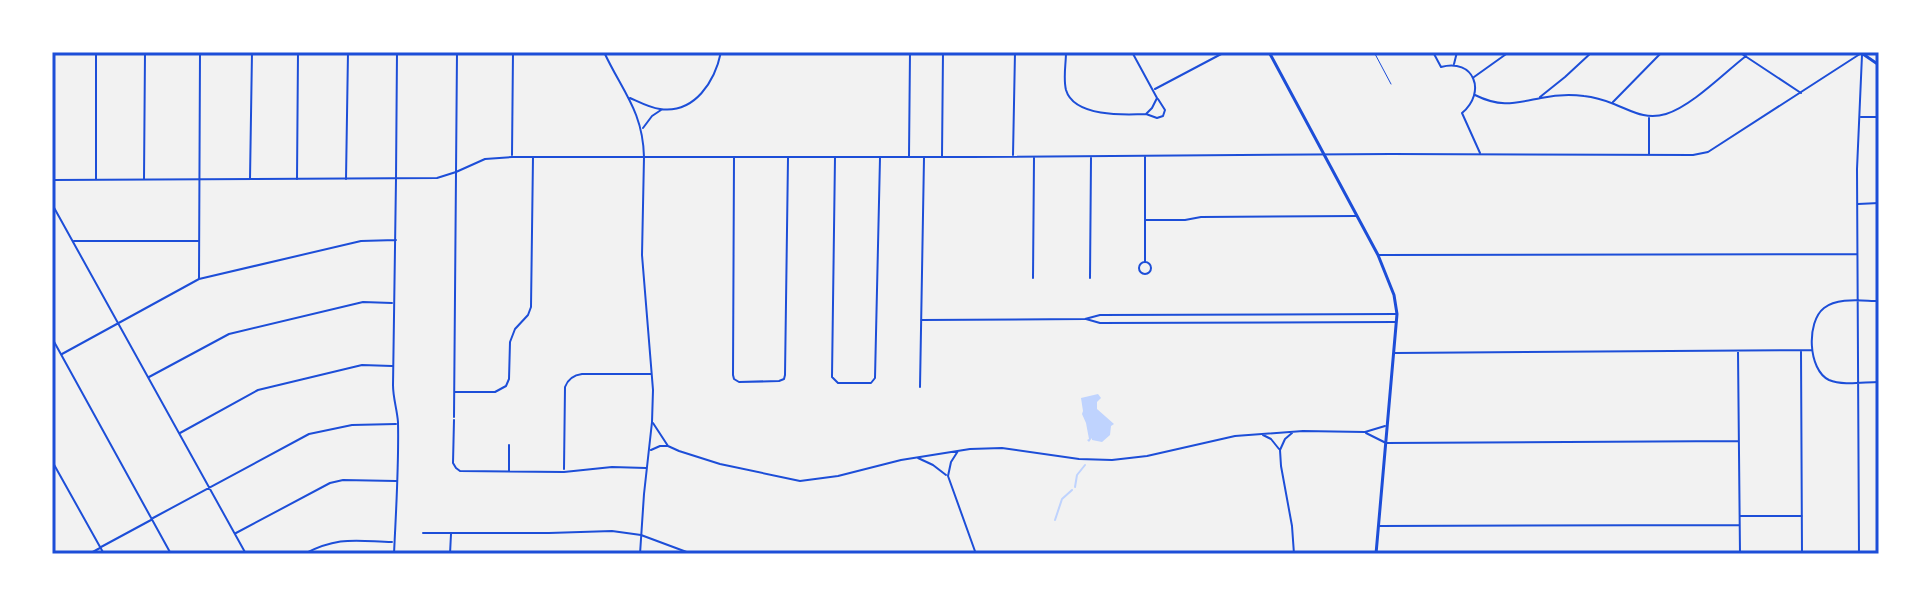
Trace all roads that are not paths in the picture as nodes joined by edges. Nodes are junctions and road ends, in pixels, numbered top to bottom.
1 (96, 52) edge
2 (145, 52) edge
3 (200, 52) edge
4 (252, 52) edge
5 (298, 52) edge
6 (348, 52) edge
7 (397, 52) edge
8 (457, 52) edge
9 (513, 52) edge
10 (604, 52) edge
11 (721, 52) edge
12 (910, 52) edge
13 (943, 52) edge
14 (1015, 52) edge
15 (1066, 52) edge
16 (1132, 52) edge
17 (1225, 52) edge
18 (1269, 52) edge
19 (1374, 52) edge
20 (1433, 52) edge
21 (1457, 52) edge
22 (1509, 52) edge
23 (1592, 52) edge
24 (1662, 52) edge
25 (1739, 52) edge
26 (1862, 52) edge
27 (1218, 54) edge
28 (1746, 56) junction
29 (1454, 65) junction
30 (1879, 65) edge
31 (1473, 77) junction
32 (1391, 84) dead end
33 (1555, 86) junction
34 (1153, 90) junction
35 (1801, 93) junction
36 (1475, 95) junction
37 (1557, 95) junction
38 (630, 98) junction
39 (1157, 98) junction
40 (1539, 98) junction
41 (1612, 103) junction
42 (662, 110) junction
43 (1146, 114) junction
44 (1649, 117) junction
45 (1859, 117) junction
46 (1879, 117) edge
47 (642, 131) junction
48 (1649, 154) junction
49 (1324, 155) junction
50 (1481, 155) junction
51 (533, 156) junction
52 (1145, 156) junction
53 (512, 157) junction
54 (644, 157) junction
55 (734, 157) junction
56 (788, 157) junction
57 (835, 157) junction
58 (880, 157) junction
59 (909, 157) junction
60 (924, 157) junction
61 (942, 157) junction
62 (1013, 157) junction
63 (1034, 157) junction
64 (1091, 157) junction
65 (456, 172) junction
66 (396, 178) junction
67 (199, 179) junction
68 (250, 179) junction
69 (297, 179) junction
70 (346, 179) junction
71 (52, 180) edge
72 (96, 180) junction
73 (144, 180) junction
74 (1879, 203) edge
75 (52, 204) edge
76 (1857, 204) junction
77 (1357, 216) junction
78 (1145, 220) junction
79 (396, 240) junction
80 (73, 241) junction
81 (199, 241) junction
82 (1857, 254) junction
83 (1378, 255) junction
84 (1145, 261) dead end
85 (1033, 278) dead end
86 (1090, 278) dead end
87 (199, 279) junction
88 (1858, 301) junction
89 (1879, 301) edge
90 (394, 303) junction
91 (1348, 314) junction
92 (1397, 314) junction
93 (1233, 315) junction
94 (1085, 319) junction
95 (921, 320) junction
96 (1233, 322) junction
97 (1348, 322) junction
98 (1396, 322) junction
99 (118, 323) junction
100 (52, 338) edge
101 (1812, 350) junction
102 (1738, 351) junction
103 (1801, 351) junction
104 (1394, 353) junction
105 (61, 355) junction
106 (393, 366) junction
107 (652, 374) junction
108 (148, 378) junction
109 (1858, 382) junction
110 (1879, 382) edge
111 (920, 387) dead end
112 (454, 392) junction
113 (652, 422) junction
114 (398, 424) junction
115 (1387, 426) junction
116 (1294, 431) junction
117 (1365, 432) junction
118 (179, 433) junction
119 (1259, 433) junction
120 (1739, 441) junction
121 (1386, 443) junction
122 (509, 445) dead end
123 (668, 446) junction
124 (958, 450) junction
125 (1280, 450) junction
126 (648, 452) junction
127 (917, 457) junction
128 (52, 461) edge
129 (646, 468) junction
130 (509, 472) junction
131 (564, 472) junction
132 (948, 476) junction
133 (396, 481) junction
134 (209, 488) junction
135 (1739, 516) junction
136 (1802, 516) junction
137 (152, 519) junction
138 (1739, 525) junction
139 (1378, 526) junction
140 (423, 533) dead end
141 (451, 533) junction
142 (235, 534) junction
143 (641, 535) junction
144 (394, 542) junction
145 (100, 548) junction
146 (89, 554) edge
147 (104, 554) edge
148 (171, 554) edge
149 (246, 554) edge
150 (305, 554) edge
151 (394, 554) edge
152 (450, 554) edge
153 (640, 554) edge
154 (692, 554) edge
155 (976, 554) edge
156 (1294, 554) edge
157 (1376, 554) edge
158 (1740, 554) edge
159 (1802, 554) edge
160 (1859, 554) edge

1 - 72 street
2 - 73 street
3 - 67 street
4 - 68 street
5 - 69 street
6 - 70 street
7 - 66 street
8 - 65 street
9 - 53 street
10 - 38 street
11 - 42 street
12 - 59 street
13 - 61 street
14 - 62 street
15 - 43 street
16 - 34 street
17 - 27 street
18 - 49 main road
19 - 32 lane
20 - 29 street
21 - 29 street
22 - 31 street
23 - 33 street
24 - 41 street
25 - 28 street
26 - 30 main road
26 - 35 street
26 - 45 street
27 - 34 street
28 - 35 street
28 - 44 street
29 - 31 street
31 - 36 street
33 - 37 street
33 - 40 street
34 - 39 street
35 - 48 street
36 - 40 street
36 - 50 street
37 - 40 street
37 - 41 street
38 - 42 street
38 - 47 street
39 - 43 street
39 - 43 street
41 - 44 street
42 - 47 street
44 - 48 street
45 - 46 street
45 - 76 street
47 - 54 street
48 - 50 street
49 - 50 street
49 - 52 street
49 - 77 main road
51 - 53 street
51 - 54 street
51 - 112 street
52 - 64 street
52 - 78 street
53 - 65 street
54 - 55 street
54 - 107 street
55 - 56 street
55 - 56 street
56 - 57 street
57 - 58 street
57 - 58 street
58 - 59 street
59 - 60 street
60 - 61 street
60 - 95 street
61 - 62 street
62 - 63 street
63 - 64 street
63 - 85 street
64 - 86 street
65 - 66 street
65 - 112 street
66 - 70 street
66 - 79 street
67 - 68 street
67 - 73 street
67 - 81 street
68 - 69 street
69 - 70 street
71 - 72 street
72 - 73 street
74 - 76 street
75 - 80 street
76 - 82 street
77 - 78 street
77 - 83 main road
78 - 84 street
79 - 87 street
79 - 90 street
80 - 81 street
80 - 99 street
81 - 87 street
82 - 83 street
82 - 88 street
83 - 92 main road
87 - 99 street
88 - 89 street
88 - 101 street
88 - 109 street
90 - 106 street
90 - 108 street
91 - 92 street
91 - 93 street
91 - 97 street
92 - 98 main road
93 - 94 street
93 - 96 street
94 - 95 street
94 - 96 street
95 - 111 street
96 - 97 street
97 - 98 street
98 - 104 main road
99 - 105 street
99 - 108 street
100 - 105 street
101 - 103 street
101 - 109 street
102 - 103 street
102 - 104 street
102 - 120 street
103 - 136 street
104 - 115 main road
105 - 137 street
106 - 114 street
106 - 118 street
107 - 113 street
107 - 131 street
108 - 118 street
109 - 110 street
109 - 160 street
112 - 130 street
113 - 123 street
113 - 126 street
114 - 133 street
114 - 134 street
115 - 117 street
115 - 121 main road
116 - 117 street
116 - 119 street
116 - 125 street
117 - 121 street
118 - 134 street
119 - 124 street
119 - 125 street
120 - 121 street
120 - 135 street
121 - 139 main road
122 - 130 street
123 - 126 street
123 - 127 street
124 - 127 street
124 - 132 street
125 - 156 street
126 - 129 street
127 - 132 street
128 - 145 street
129 - 131 street
129 - 143 street
130 - 131 street
132 - 155 street
133 - 142 street
133 - 144 street
134 - 137 street
134 - 142 street
135 - 136 street
135 - 138 street
136 - 159 street
137 - 145 street
137 - 148 street
138 - 139 street
138 - 158 street
139 - 157 main road
140 - 141 street
141 - 143 street
141 - 152 street
142 - 149 street
143 - 153 street
143 - 154 street
144 - 150 street
144 - 151 street
145 - 146 street
145 - 147 street

